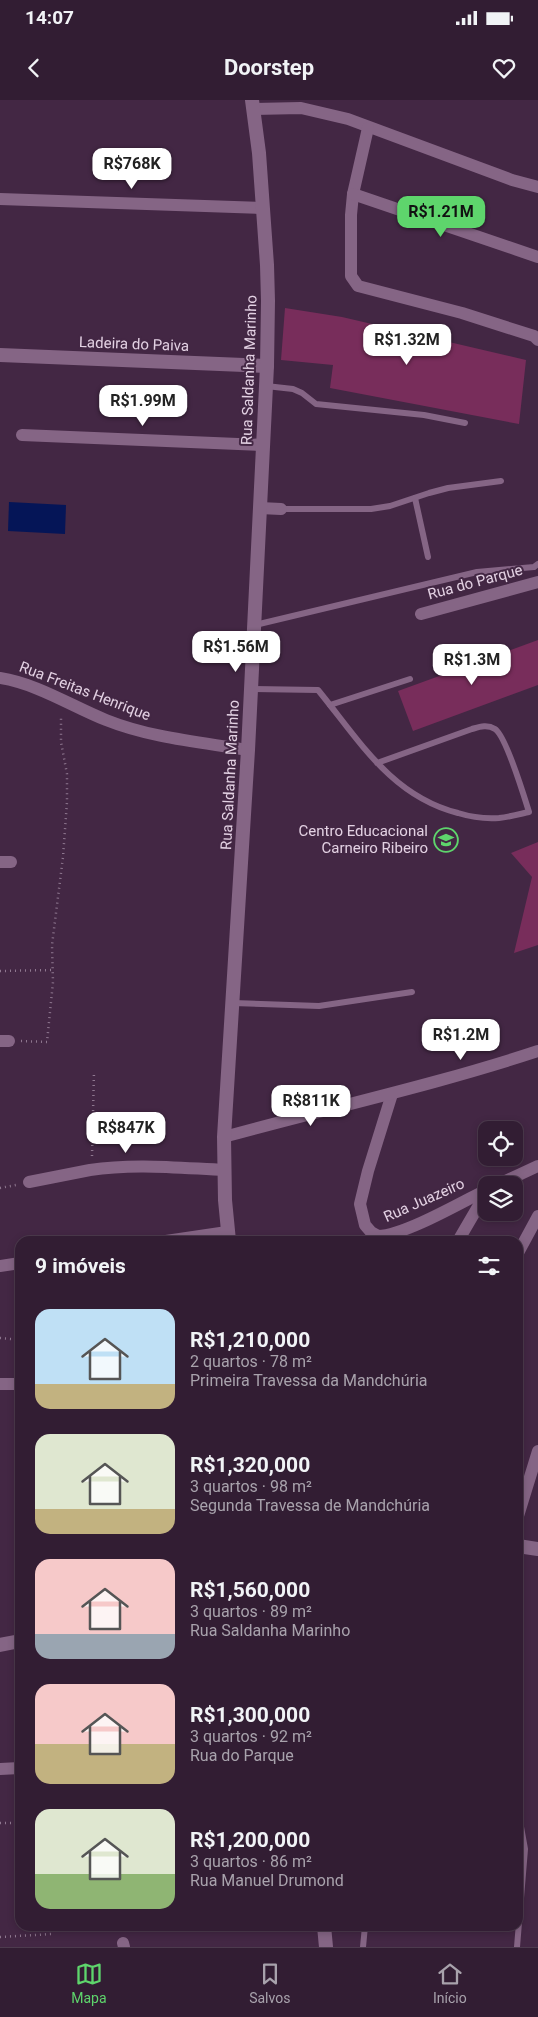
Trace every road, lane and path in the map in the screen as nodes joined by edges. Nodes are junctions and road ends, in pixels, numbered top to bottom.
1 (253, 104) edge
2 (368, 128) junction
3 (538, 187) edge
4 (353, 194) junction
5 (0, 200) edge
6 (263, 208) junction
7 (538, 257) edge
8 (538, 340) edge
9 (0, 355) edge
10 (267, 366) junction
11 (266, 386) junction
12 (465, 423) dead end
13 (22, 435) dead end
14 (263, 445) junction
15 (501, 481) dead end
16 (415, 498) junction
17 (260, 508) junction
18 (281, 509) joint
19 (428, 557) dead end
20 (538, 564) edge
21 (538, 582) edge
22 (421, 614) dead end
23 (253, 625) junction
24 (0, 678) edge
25 (410, 679) dead end
26 (250, 689) junction
27 (60, 699) junction
28 (330, 705) junction
29 (248, 750) junction
30 (377, 763) junction
31 (52, 970) junction
32 (0, 971) edge
33 (412, 992) dead end
34 (232, 1004) junction
35 (5, 1041) edge
36 (538, 1050) edge
37 (94, 1071) dead end
38 (392, 1094) junction
39 (224, 1136) junction
40 (538, 1166) edge
41 (91, 1170) junction
42 (225, 1170) junction
43 (516, 1176) edge
44 (29, 1182) dead end
45 (478, 1195) edge
46 (478, 1205) edge
47 (538, 1216) edge
48 (228, 1236) edge
49 (461, 1236) edge
50 (523, 1244) edge
51 (15, 1264) edge
52 (0, 1266) edge
53 (0, 1338) edge
54 (15, 1340) edge
55 (0, 1384) edge
56 (15, 1384) edge
57 (538, 1451) edge
58 (523, 1500) edge
59 (523, 1547) edge
60 (538, 1549) edge
61 (15, 1642) edge
62 (0, 1645) edge
63 (0, 1768) edge
64 (15, 1768) edge
65 (0, 1823) edge
66 (15, 1823) edge
67 (523, 1838) edge
68 (523, 1884) edge
69 (324, 1931) edge
70 (365, 1931) edge
71 (519, 1931) edge
72 (52, 1934) dead end
73 (0, 1937) edge
74 (326, 1947) edge
75 (363, 1947) edge
76 (517, 1947) edge

1 - 2 street
1 - 6 main road, Rua Saldanha Marinho
2 - 3 street
2 - 4 street
4 - 7 street
4 - 8 street
5 - 6 street
6 - 10 main road, Rua Saldanha Marinho
9 - 10 main road, Ladeira do Paiva
10 - 11 main road, Rua Saldanha Marinho
11 - 12 lane
11 - 14 main road, Rua Saldanha Marinho
13 - 14 street
14 - 17 main road, Rua Saldanha Marinho
15 - 16 lane
16 - 18 lane
16 - 19 lane
17 - 18 street
17 - 23 main road, Rua Saldanha Marinho
20 - 23 lane
21 - 22 street, Rua do Parque
23 - 26 main road, Rua Saldanha Marinho
24 - 27 street, Rua Freitas Henrique
25 - 28 lane
26 - 28 lane
26 - 29 main road, Rua Saldanha Marinho
27 - 29 street, Rua Freitas Henrique
27 - 31 path
28 - 30 lane
29 - 34 main road, Rua Saldanha Marinho
30 - 30 lane
31 - 32 path
31 - 35 path
33 - 34 lane
34 - 39 main road, Rua Saldanha Marinho
36 - 38 street
37 - 41 path
38 - 39 street
38 - 45 street, Rua Juazeiro
39 - 42 main road, Rua Saldanha Marinho
40 - 43 street
41 - 42 street
41 - 44 street
42 - 48 main road, Rua Saldanha Marinho
46 - 49 street
47 - 50 street
51 - 52 street
53 - 54 path
55 - 56 street
57 - 58 street
59 - 60 main road
61 - 62 main road
63 - 64 street
65 - 66 path
67 - 68 lane
69 - 74 main road
70 - 75 lane
71 - 76 lane
72 - 73 path

